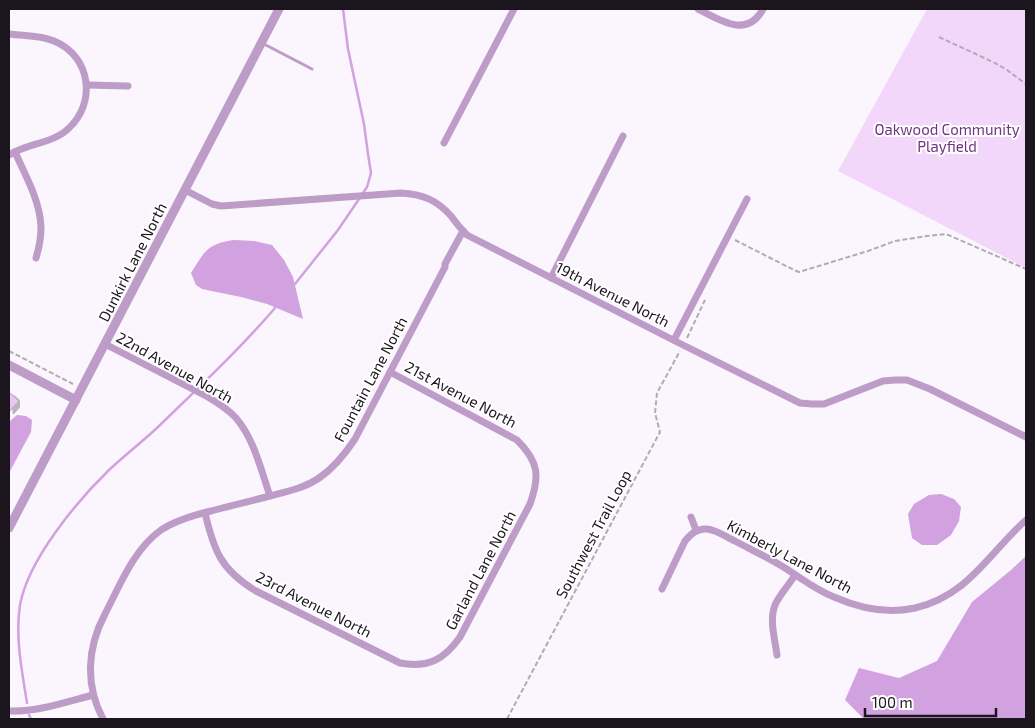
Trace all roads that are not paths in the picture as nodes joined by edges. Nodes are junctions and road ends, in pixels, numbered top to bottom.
1 (279, 9) edge
2 (514, 9) edge
3 (698, 9) edge
4 (763, 9) edge
5 (9, 34) edge
6 (261, 43) junction
7 (312, 69) dead end
8 (87, 85) junction
9 (128, 86) dead end
10 (623, 136) dead end
11 (444, 143) dead end
12 (12, 153) edge
13 (184, 190) junction
14 (747, 199) dead end
15 (463, 231) junction
16 (36, 258) dead end
17 (551, 278) junction
18 (674, 340) junction
19 (105, 344) junction
20 (9, 365) edge
21 (390, 372) junction
22 (76, 400) junction
23 (1026, 437) edge
24 (535, 467) joint
25 (270, 496) junction
26 (205, 513) junction
27 (691, 517) dead end
28 (1026, 520) edge
29 (9, 528) edge
30 (696, 530) junction
31 (795, 576) junction
32 (662, 589) dead end
33 (777, 655) dead end
34 (391, 660) joint
35 (94, 695) junction
36 (9, 711) edge
37 (103, 719) edge

1 - 6 street, Dunkirk Lane North
2 - 11 street
3 - 4 street
5 - 8 street
6 - 7 lane
6 - 13 street, Dunkirk Lane North
8 - 9 street
8 - 12 street
10 - 17 street
12 - 16 street
13 - 15 street, 19th Avenue North
13 - 19 street, Dunkirk Lane North
14 - 18 street
15 - 17 street, 19th Avenue North
15 - 21 street, Fountain Lane North
17 - 18 street, 19th Avenue North
18 - 23 street, 19th Avenue North
19 - 22 street, Dunkirk Lane North
19 - 25 street, 22nd Avenue North
20 - 22 street
21 - 24 street, 21st Avenue North
21 - 25 street, Fountain Lane North
22 - 29 street, Dunkirk Lane North
24 - 34 street, Garland Lane North
25 - 26 street, Fountain Lane North
26 - 34 street, 23rd Avenue North
26 - 35 street
27 - 30 street
28 - 31 street, Kimberly Lane North
30 - 31 street, Kimberly Lane North
30 - 32 street
31 - 33 street
35 - 36 street
35 - 37 street

